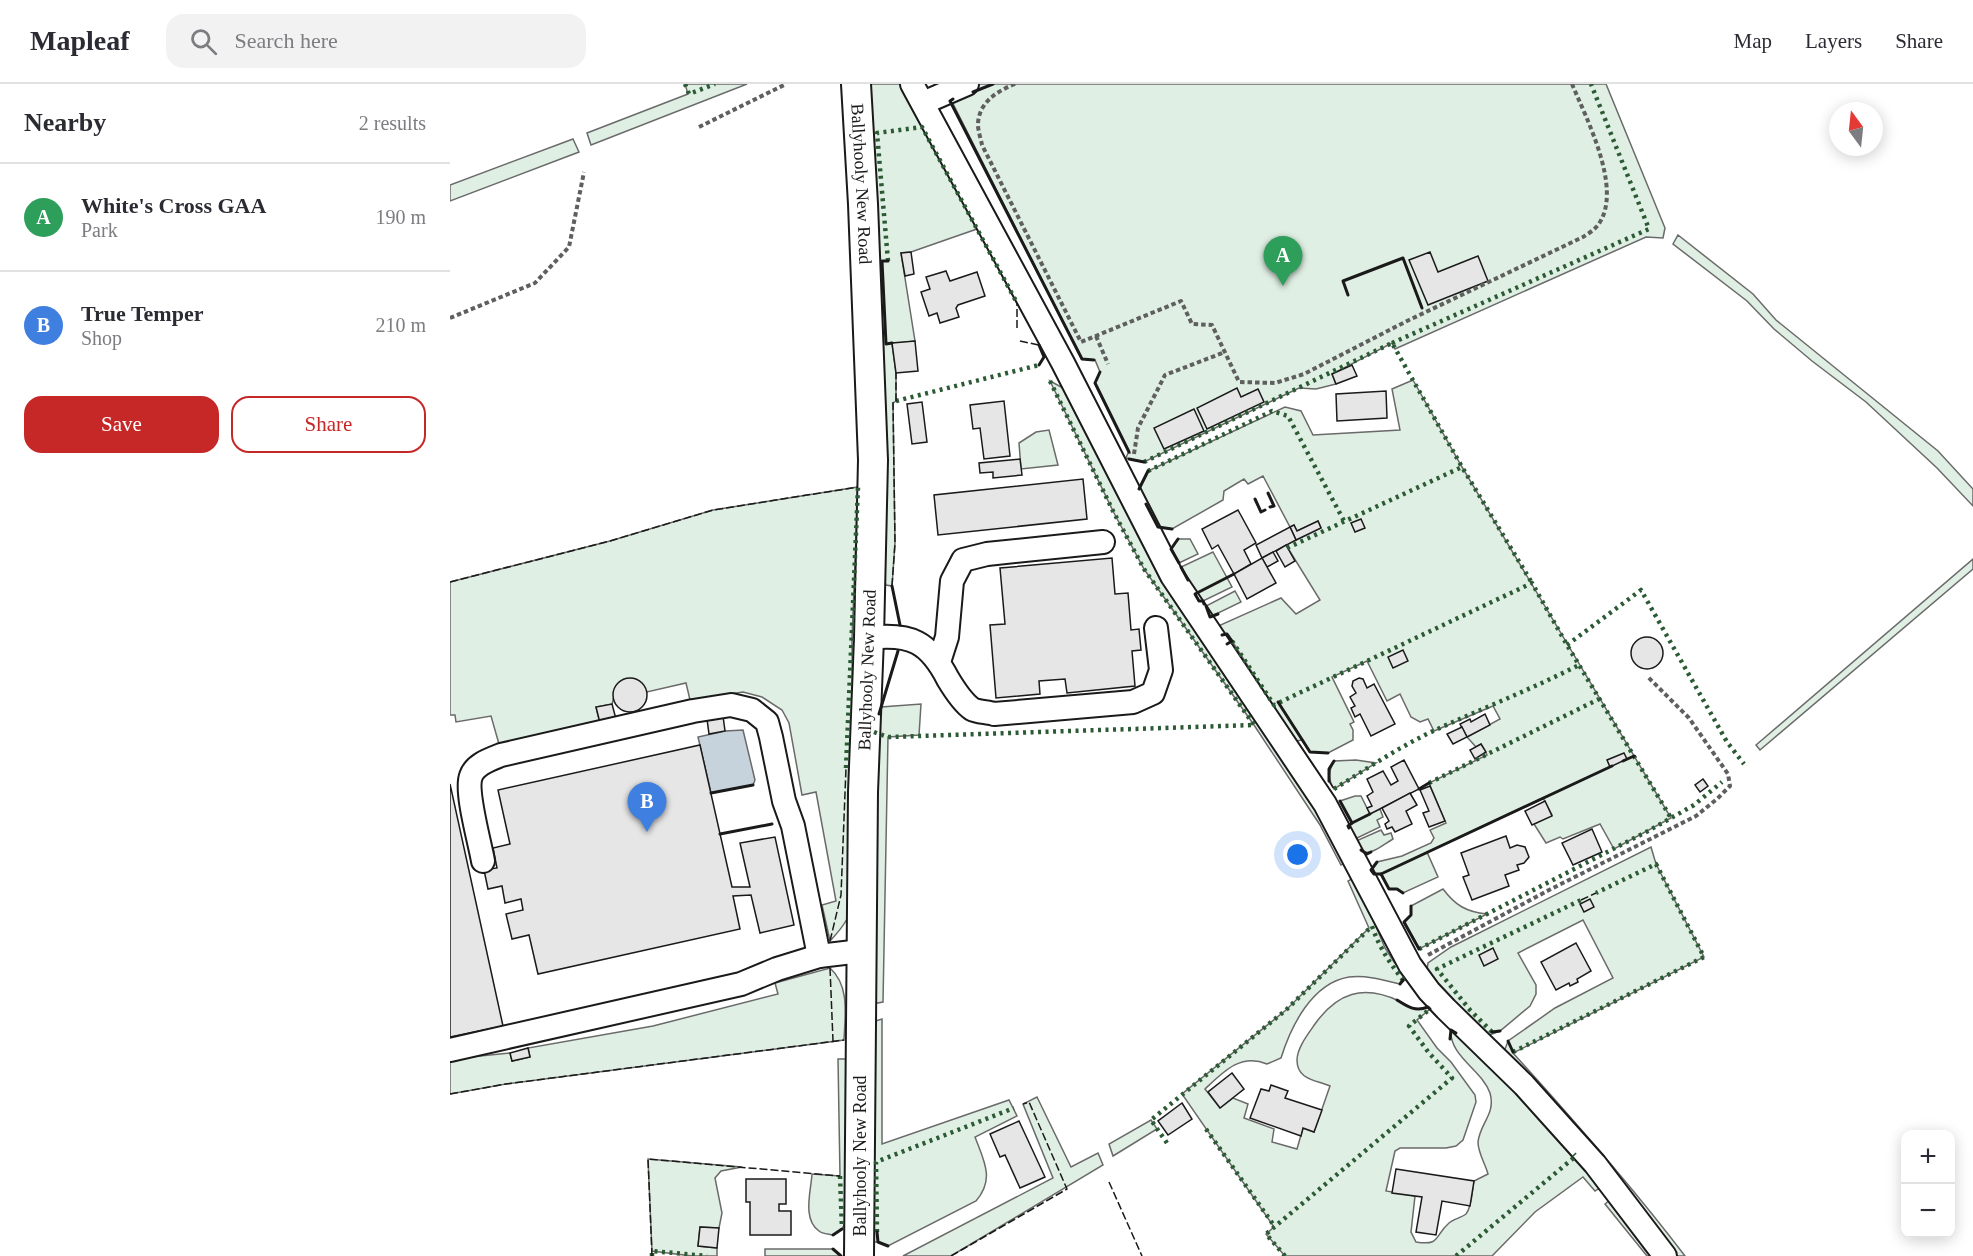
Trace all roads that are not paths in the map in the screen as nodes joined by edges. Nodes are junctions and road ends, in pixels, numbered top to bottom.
1 (856, 84) edge
2 (967, 84) edge
3 (917, 94) edge
4 (1103, 543) dead end
5 (1156, 628) dead end
6 (869, 638) junction
7 (939, 662) junction
8 (483, 861) dead end
9 (861, 951) junction
10 (819, 956) junction
11 (450, 1050) edge
12 (859, 1256) edge
13 (1665, 1256) edge

1 - 6 main road, Ballyhooly New Road
2 - 3 street
3 - 13 street
4 - 7 street
5 - 7 street
6 - 7 street
6 - 9 main road, Ballyhooly New Road
8 - 10 street
9 - 10 street
9 - 12 main road, Ballyhooly New Road
10 - 11 street

